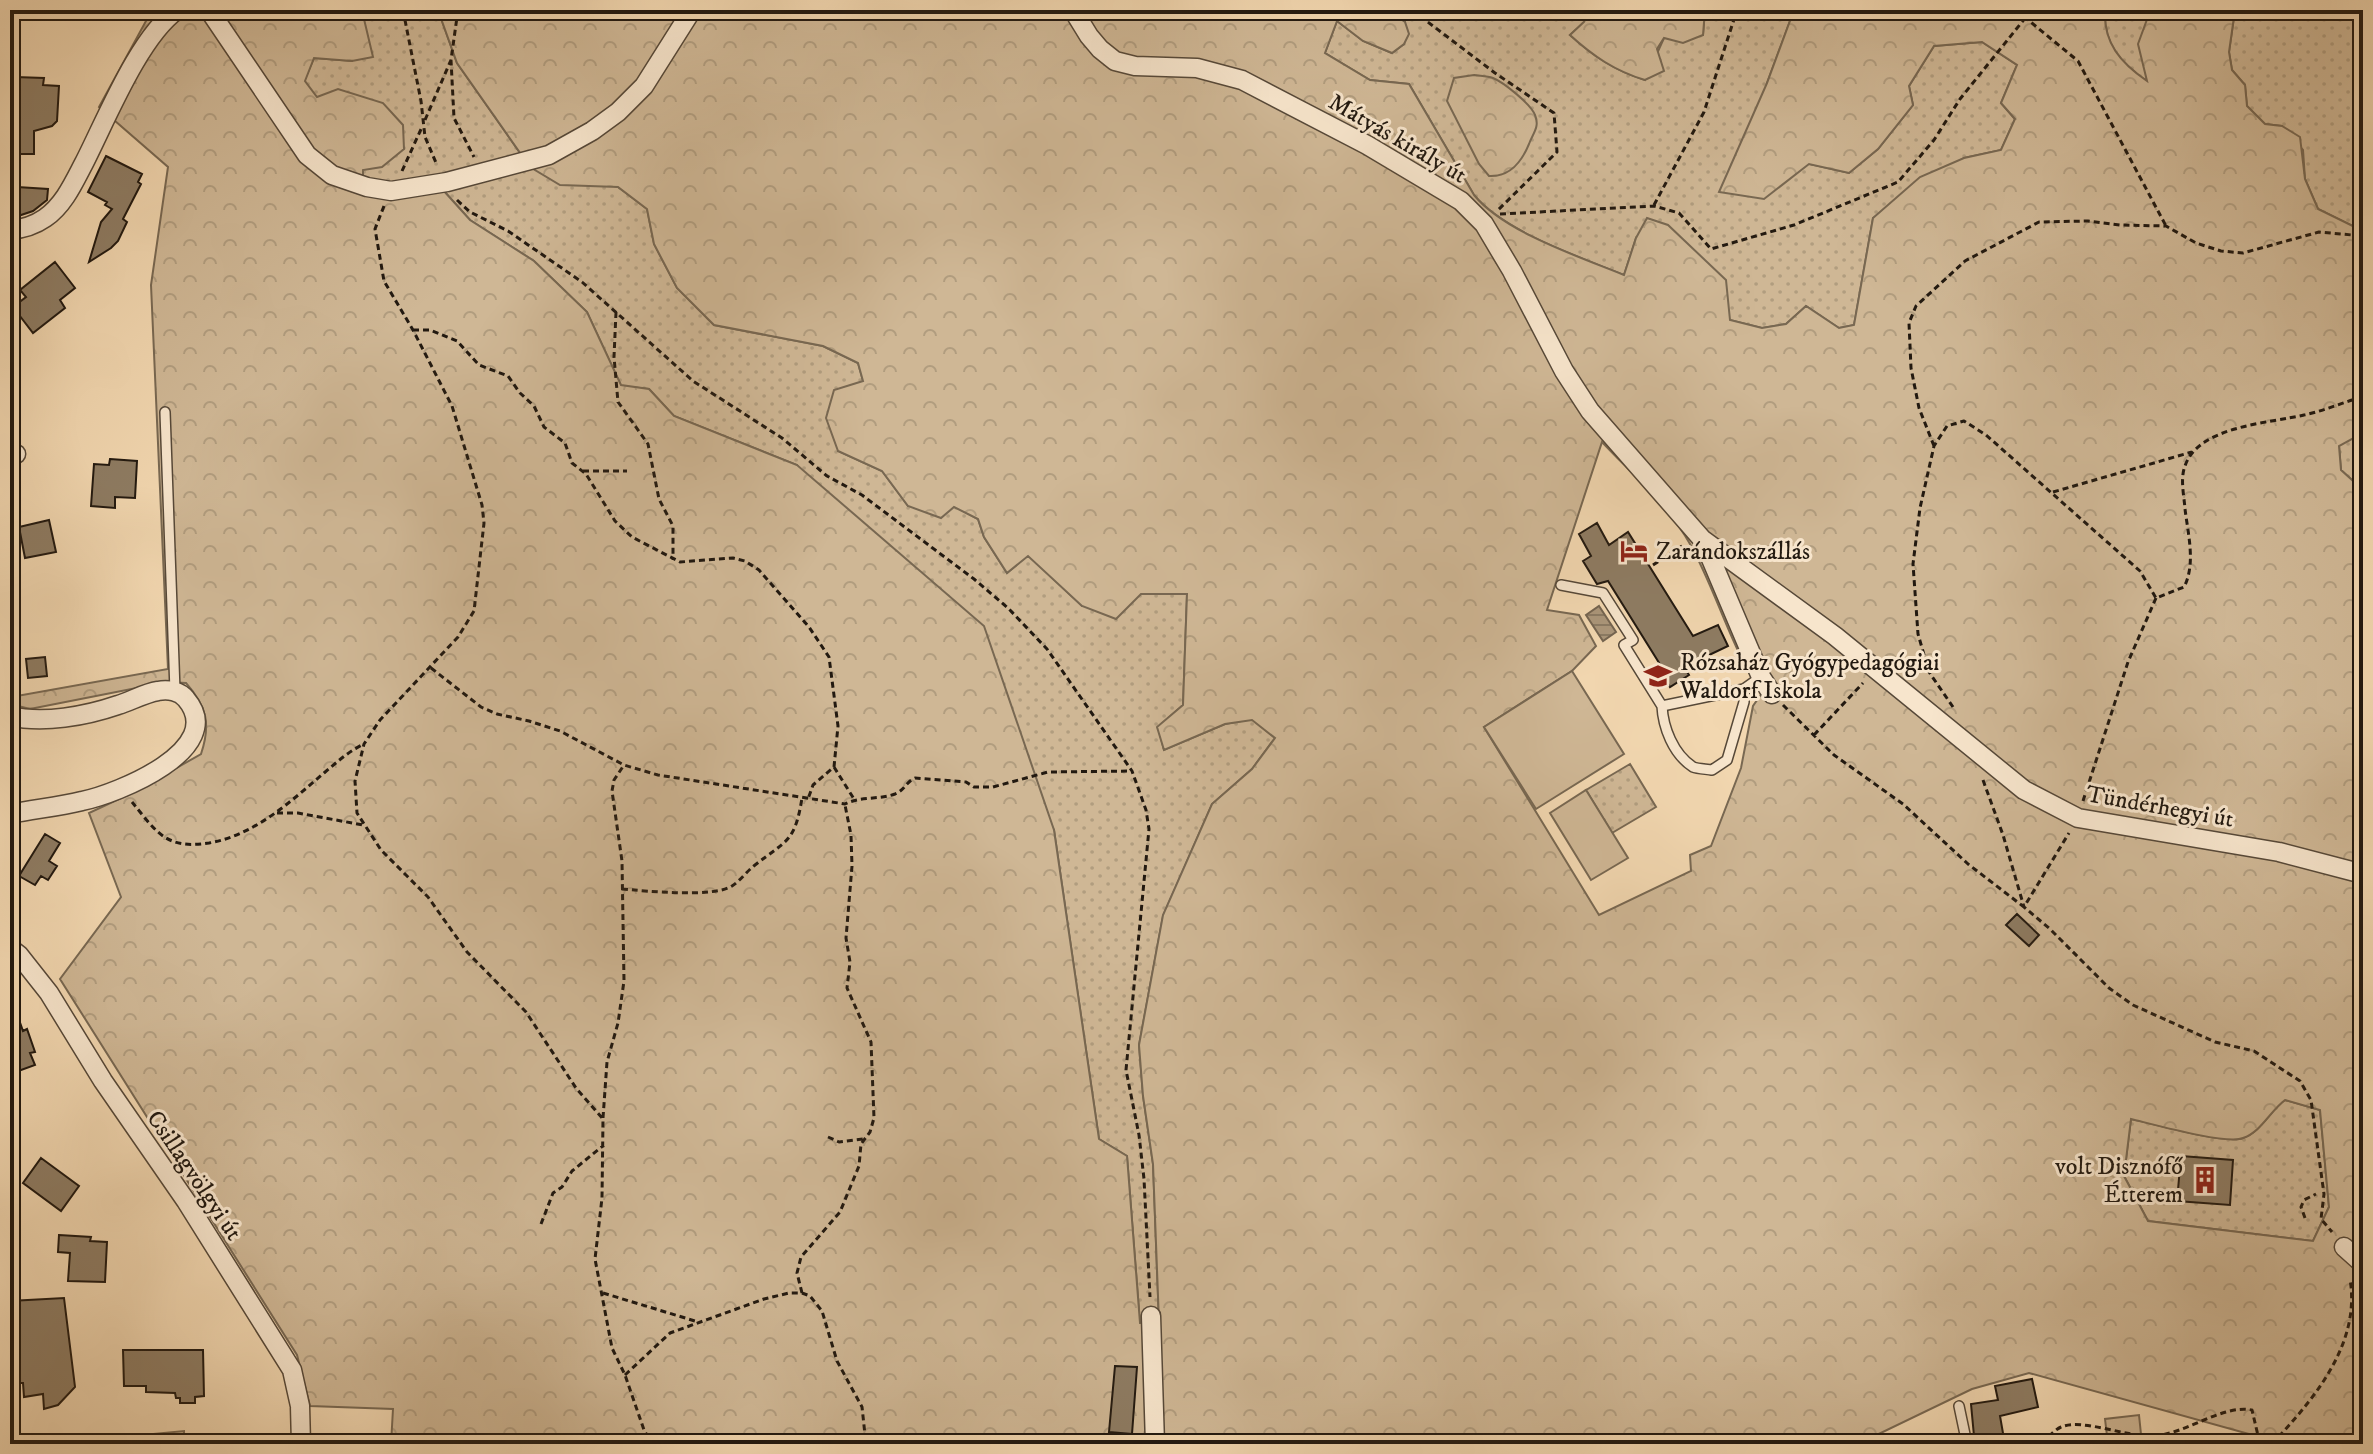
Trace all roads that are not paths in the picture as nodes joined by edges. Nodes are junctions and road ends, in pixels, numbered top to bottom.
1 (177, 10) edge
2 (209, 10) edge
3 (692, 10) edge
4 (1073, 10) edge
5 (10, 230) edge
6 (165, 412) dead end
7 (1701, 537) junction
8 (1561, 585) dead end
9 (1761, 677) junction
10 (1744, 689) junction
11 (175, 691) junction
12 (1772, 694) road end
13 (1662, 706) junction
14 (10, 716) edge
15 (10, 814) edge
16 (2363, 874) edge
17 (10, 948) edge
18 (2344, 1247) road end
19 (2363, 1264) edge
20 (1151, 1316) road end
21 (1959, 1406) dead end
22 (301, 1444) edge
23 (1155, 1444) edge
24 (1967, 1444) edge

1 - 5 street
2 - 3 street
4 - 7 street, Mátyás király út
6 - 11 lane
7 - 9 street
7 - 16 street, Tündérhegyi út
8 - 13 lane
9 - 10 lane
9 - 12 street
10 - 13 lane
10 - 13 lane
11 - 14 street
11 - 15 street
17 - 22 street, Csillagvölgyi út
18 - 19 street
20 - 23 street
21 - 24 lane

